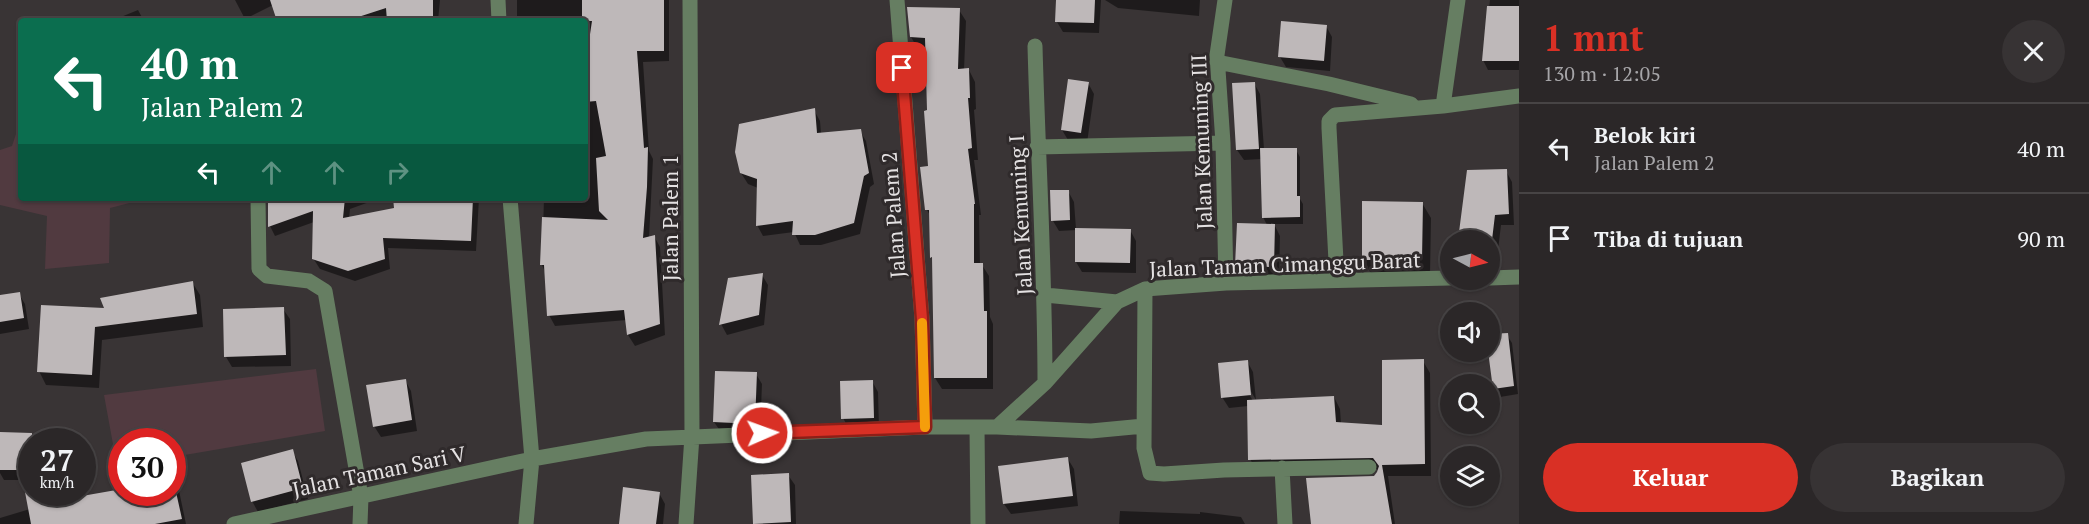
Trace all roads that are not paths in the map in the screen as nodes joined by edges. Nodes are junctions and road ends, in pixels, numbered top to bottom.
1 (498, 0) edge
2 (690, 0) edge
3 (897, 0) edge
4 (1225, 0) edge
5 (1458, 0) edge
6 (499, 18) edge
7 (1035, 46) dead end
8 (1217, 62) junction
9 (1519, 96) edge
10 (1443, 106) junction
11 (1423, 107) junction
12 (1223, 143) junction
13 (1037, 147) junction
14 (258, 201) edge
15 (510, 201) edge
16 (1519, 277) edge
17 (1440, 278) edge
18 (1500, 278) edge
19 (1337, 280) junction
20 (1226, 283) junction
21 (1145, 289) junction
22 (1045, 295) junction
23 (1117, 302) junction
24 (1045, 383) junction
25 (1144, 426) junction
26 (925, 427) junction
27 (977, 427) junction
28 (997, 427) junction
29 (692, 436) junction
30 (532, 459) junction
31 (1370, 467) dead end
32 (1282, 468) junction
33 (361, 497) junction
34 (234, 524) edge
35 (360, 524) edge
36 (526, 524) edge
37 (686, 524) edge
38 (978, 524) edge
39 (1285, 524) edge

1 - 6 street
2 - 29 street, Jalan Palem 1
3 - 26 street, Jalan Palem 2
4 - 8 street, Jalan Kemuning III
5 - 10 street
7 - 13 street, Jalan Kemuning I
8 - 11 street
8 - 12 street, Jalan Kemuning III
9 - 10 street
10 - 11 street
11 - 19 street
12 - 13 street
12 - 20 street, Jalan Kemuning III
13 - 22 street, Jalan Kemuning I
14 - 33 street
15 - 30 street
16 - 18 street
17 - 19 street, Jalan Taman Cimanggu Barat
19 - 20 street, Jalan Taman Cimanggu Barat
20 - 21 street, Jalan Taman Cimanggu Barat
21 - 23 street, Jalan Taman Cimanggu Barat
21 - 25 street
22 - 23 street
22 - 24 street, Jalan Kemuning I
23 - 24 street, Jalan Taman Cimanggu Barat
24 - 28 street, Jalan Taman Cimanggu Barat
25 - 28 street
25 - 32 street
26 - 27 street
26 - 29 street
27 - 28 street
27 - 38 street
29 - 30 street
29 - 37 street, Jalan Palem 1
30 - 33 street, Jalan Taman Sari V
30 - 36 street
31 - 32 street
32 - 39 street
33 - 34 street, Jalan Taman Sari V
33 - 35 street

